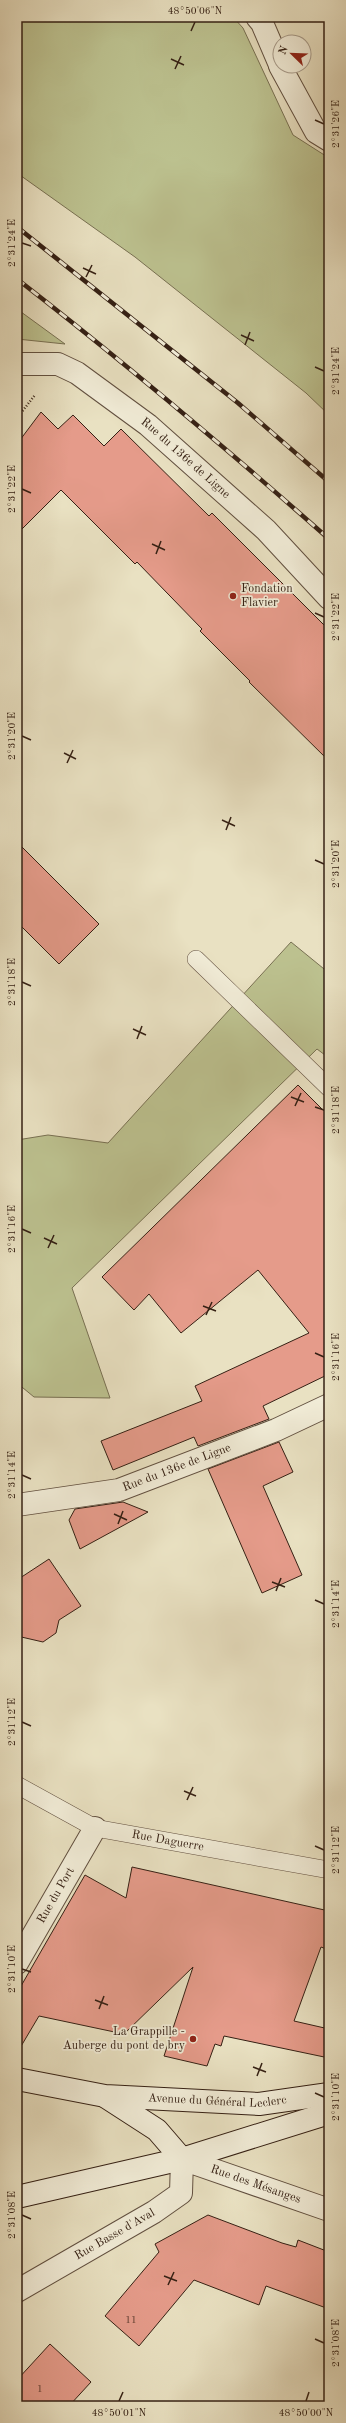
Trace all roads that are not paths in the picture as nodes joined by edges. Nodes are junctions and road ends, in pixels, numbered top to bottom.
1 (257, 17) edge
2 (272, 47) edge
3 (284, 74) edge
4 (329, 140) edge
5 (17, 364) edge
6 (329, 598) edge
7 (196, 959) dead end
8 (329, 1088) edge
9 (329, 1405) edge
10 (17, 1505) edge
11 (17, 1785) edge
12 (95, 1828) junction
13 (329, 1870) edge
14 (17, 1963) edge
15 (17, 2079) edge
16 (329, 2094) edge
17 (105, 2096) junction
18 (329, 2114) edge
19 (182, 2159) junction
20 (17, 2197) edge
21 (329, 2210) edge
22 (17, 2290) edge

1 - 2 street
3 - 4 street
5 - 6 street, Rue du 136e de Ligne
7 - 8 lane
9 - 10 street, Rue du 136e de Ligne
11 - 12 lane, Rue Daguerre
12 - 13 lane, Rue Daguerre
12 - 14 street, Rue du Port
15 - 17 street, Avenue du Général Leclerc
16 - 17 street, Avenue du Général Leclerc
17 - 19 street, Avenue du Général Leclerc
18 - 19 street
19 - 20 street
19 - 21 street, Rue des Mésanges
19 - 22 street, Rue Basse d'Aval

